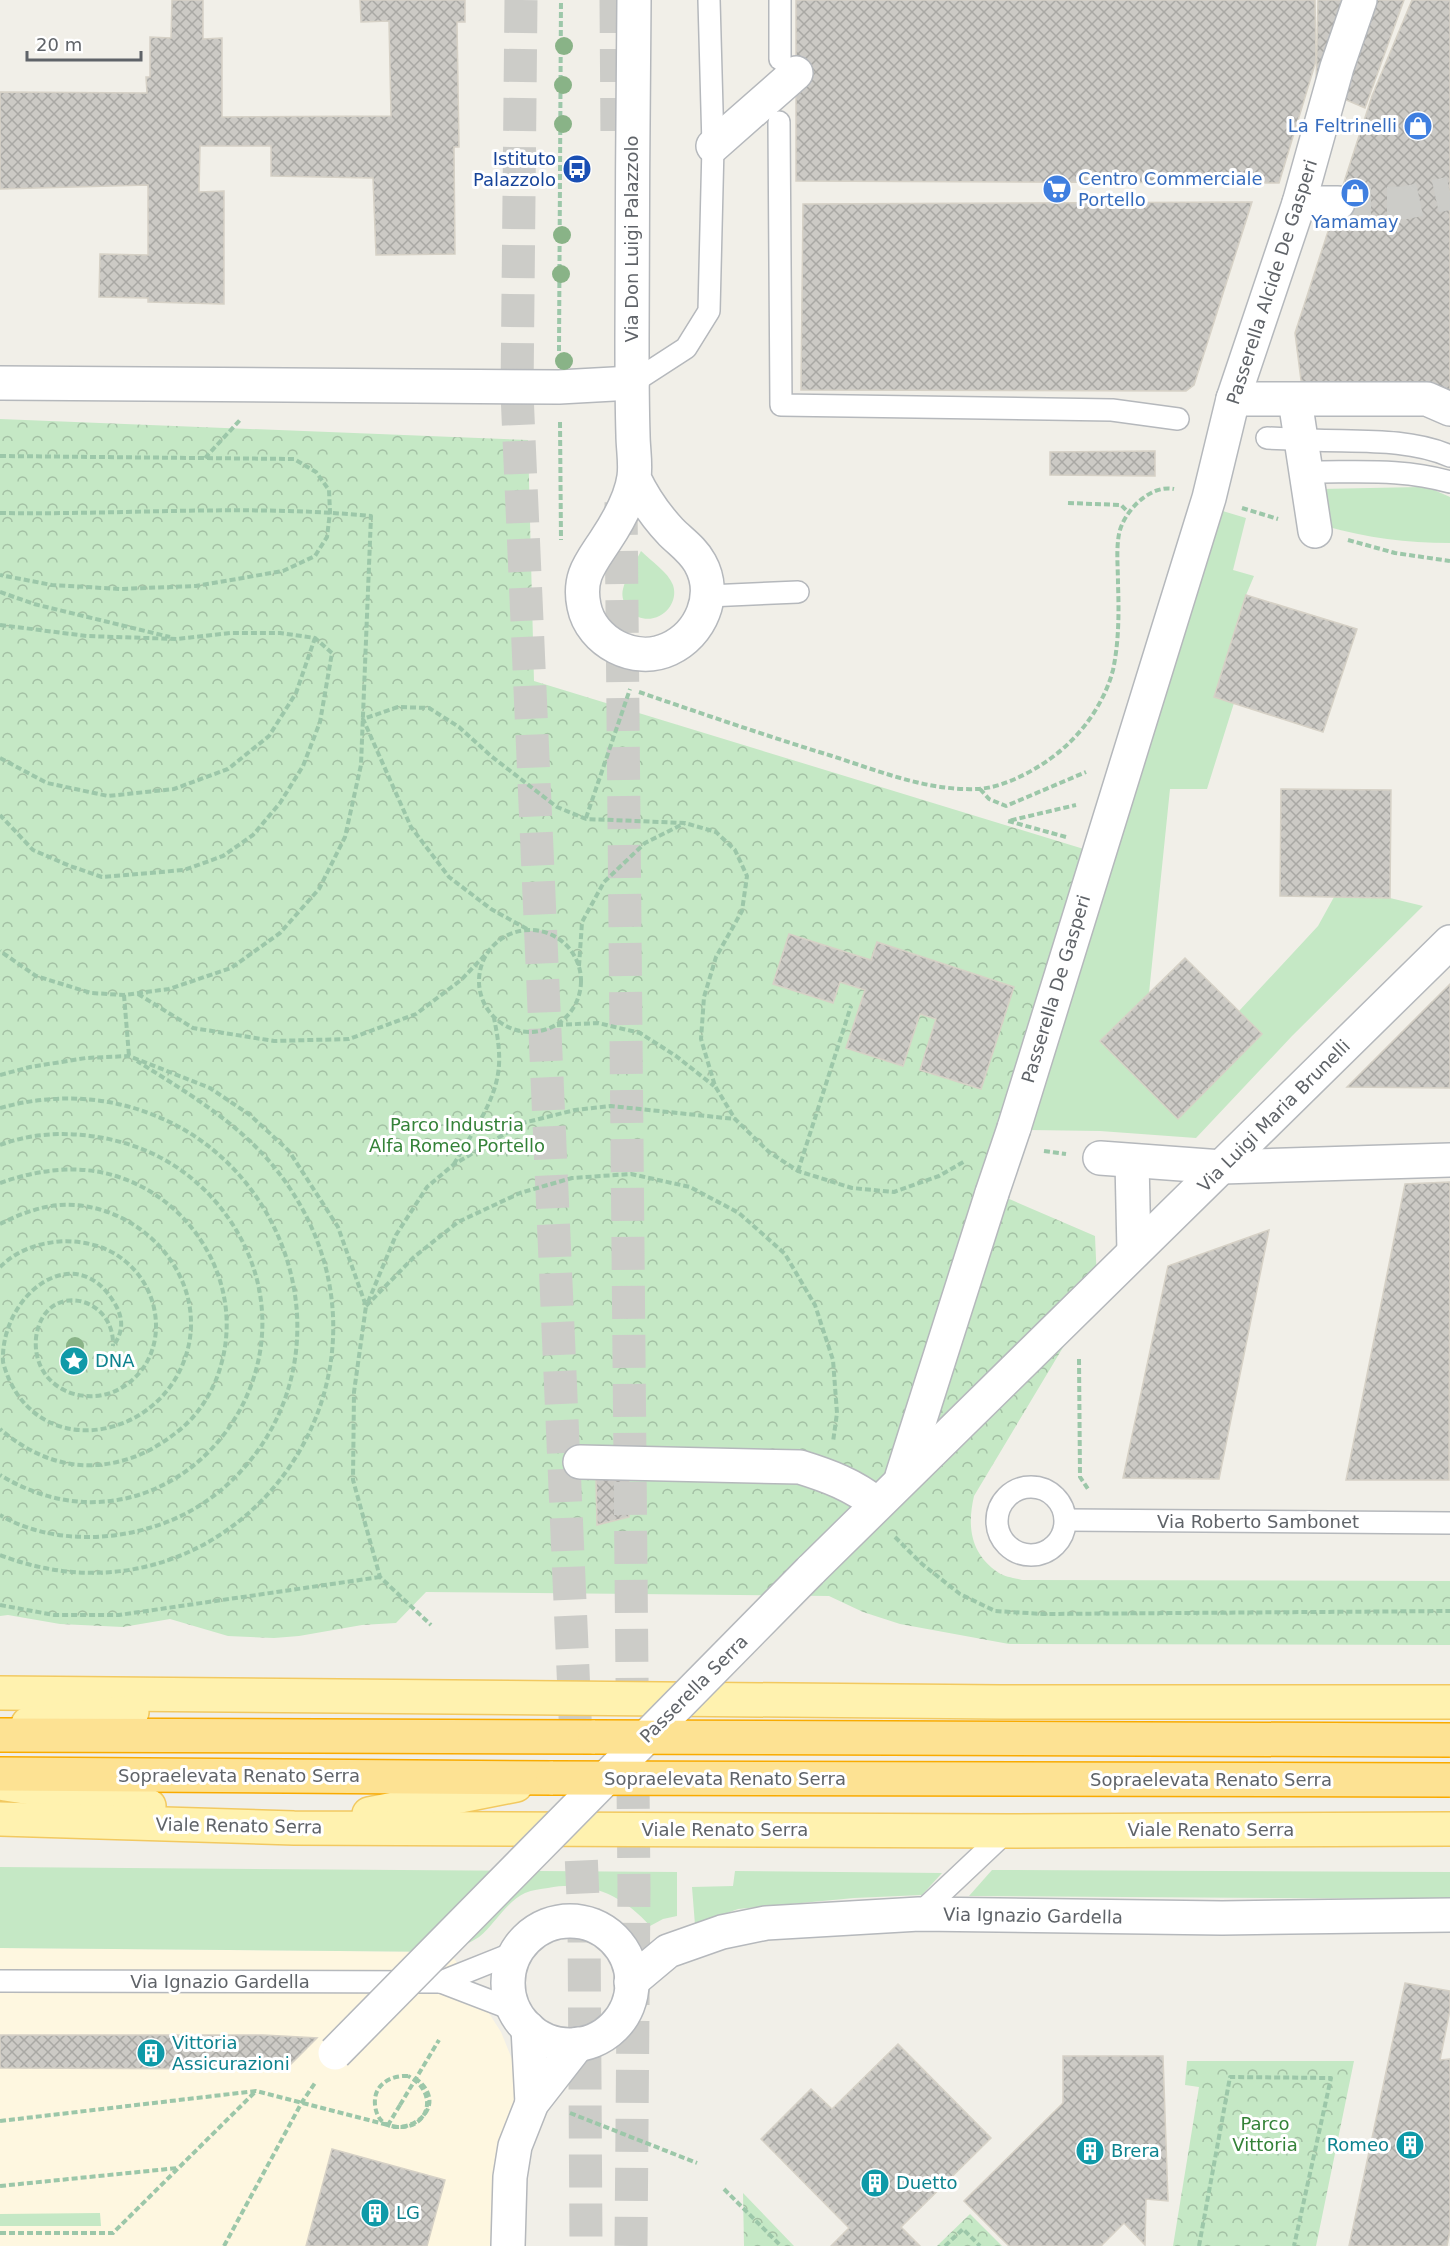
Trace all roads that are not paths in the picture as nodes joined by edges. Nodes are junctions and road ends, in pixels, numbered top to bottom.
1 (634, 0) edge
2 (709, 0) edge
3 (780, 0) edge
4 (1340, 0) edge
5 (1360, 0) edge
6 (788, 66) joint
7 (1337, 67) junction
8 (779, 122) dead end
9 (713, 146) junction
10 (1299, 203) junction
11 (1338, 203) tunnel mouth
12 (0, 383) edge
13 (632, 383) junction
14 (1233, 399) junction
15 (1295, 400) junction
16 (1450, 408) edge
17 (1178, 419) dead end
18 (1267, 438) dead end
19 (1290, 439) dead end
20 (1312, 440) dead end
21 (1450, 456) edge
22 (1317, 472) dead end
23 (634, 478) junction
24 (1450, 482) edge
25 (1209, 498) joint
26 (1315, 531) dead end
27 (798, 592) dead end
28 (708, 596) junction
29 (1450, 942) edge
30 (1450, 1160) edge
31 (1222, 1167) junction
32 (1134, 1252) junction
33 (580, 1462) dead end
34 (901, 1480) junction
35 (877, 1504) junction
36 (1066, 1520) dead end
37 (1450, 1523) edge
38 (0, 1694) edge
39 (273, 1695) junction
40 (1450, 1702) edge
41 (0, 1727) edge
42 (0, 1735) edge
43 (595, 1737) junction
44 (1450, 1740) edge
45 (0, 1774) edge
46 (553, 1778) junction
47 (1450, 1780) edge
48 (0, 1783) edge
49 (0, 1819) edge
50 (294, 1828) junction
51 (1447, 1828) edge
52 (1007, 1831) junction
53 (919, 1914) junction
54 (1450, 1915) edge
55 (516, 1952) junction
56 (0, 1981) edge
57 (441, 1982) junction
58 (631, 1982) junction
59 (521, 2019) junction
60 (578, 2044) junction
61 (335, 2053) road end
62 (532, 2103) junction
63 (508, 2246) edge

1 - 13 street, Via Don Luigi Palazzolo
2 - 9 lane
3 - 6 lane
4 - 7 street
5 - 7 street
6 - 9 street
7 - 10 street, Passerella Alcide De Gasperi
8 - 17 lane
9 - 13 lane
10 - 11 street
10 - 14 street, Passerella Alcide De Gasperi
12 - 13 street
13 - 23 street, Via Don Luigi Palazzolo
14 - 15 street
14 - 25 street, Passerella Alcide De Gasperi
15 - 16 street
15 - 26 street
18 - 19 lane
20 - 21 lane
22 - 24 lane
23 - 28 street
23 - 28 street
25 - 34 street, Passerella De Gasperi, bridge
27 - 28 lane
29 - 31 street, Via Luigi Maria Brunelli
30 - 31 street
31 - 32 street, Via Luigi Maria Brunelli
31 - 32 street
32 - 34 street, Via Luigi Maria Brunelli
33 - 35 street
34 - 35 street, Passerella Serra
35 - 61 street, Passerella Serra, bridge
36 - 37 lane, Via Roberto Sambonet
38 - 39 main road
39 - 40 main road
39 - 41 main road
39 - 43 main road
42 - 43 highway
43 - 44 highway, bridge
45 - 46 highway, Sopraelevata Renato Serra
46 - 47 highway, Sopraelevata Renato Serra, bridge
46 - 50 main road
48 - 50 main road
49 - 50 main road, Viale Renato Serra
50 - 52 main road, Viale Renato Serra
51 - 52 main road, Viale Renato Serra
52 - 53 lane
53 - 54 street, Via Ignazio Gardella
53 - 58 street, Via Ignazio Gardella
55 - 57 lane, Via Ignazio Gardella
55 - 58 street, Via Ignazio Gardella
55 - 59 street
56 - 57 lane, Via Ignazio Gardella
57 - 59 lane, Via Ignazio Gardella
58 - 60 street, Via Ignazio Gardella
59 - 60 street, Via Ignazio Gardella
59 - 62 street
60 - 62 street
62 - 63 street

